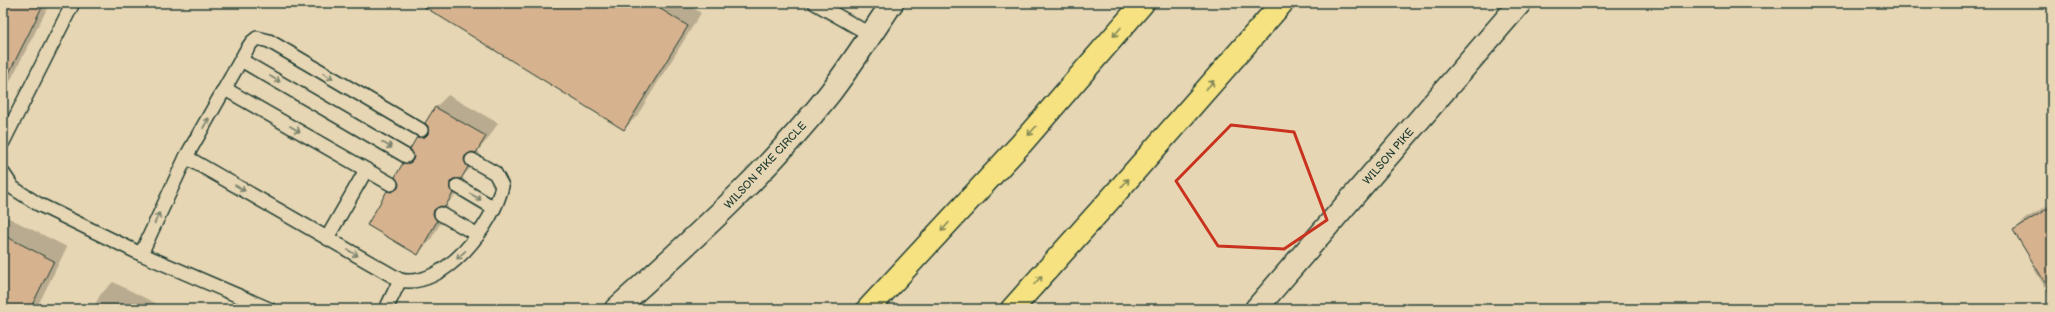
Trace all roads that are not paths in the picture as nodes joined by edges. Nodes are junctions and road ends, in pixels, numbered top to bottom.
1 (73, 3) edge
2 (815, 3) edge
3 (892, 3) edge
4 (1143, 3) edge
5 (1282, 3) edge
6 (1520, 3) edge
7 (871, 34) junction
8 (241, 60) junction
9 (225, 89) junction
10 (421, 130) dead end
11 (3, 142) edge
12 (406, 156) dead end
13 (186, 157) junction
14 (472, 160) dead end
15 (366, 170) junction
16 (3, 173) edge
17 (391, 184) dead end
18 (457, 186) dead end
19 (494, 208) junction
20 (441, 214) dead end
21 (478, 235) junction
22 (327, 238) junction
23 (141, 254) junction
24 (400, 280) junction
25 (269, 309) edge
26 (386, 309) edge
27 (616, 309) edge
28 (868, 309) edge
29 (1012, 309) edge
30 (1256, 309) edge

1 - 11 lane
2 - 7 lane
3 - 7 street, WILSON PIKE CIRCLE
4 -> 28 highway
29 -> 5 highway
6 - 30 street, WILSON PIKE
7 - 27 street, WILSON PIKE CIRCLE
8 - 9 lane
8 -> 10 lane
8 -> 12 lane
13 -> 9 lane
9 -> 15 lane
13 -> 22 lane
23 -> 13 lane
14 - 19 lane
15 - 17 lane
15 - 22 lane
16 - 23 lane
18 -> 19 lane
19 - 21 lane
20 - 21 lane
21 -> 24 lane
22 -> 24 lane
23 - 25 lane
24 - 26 lane

